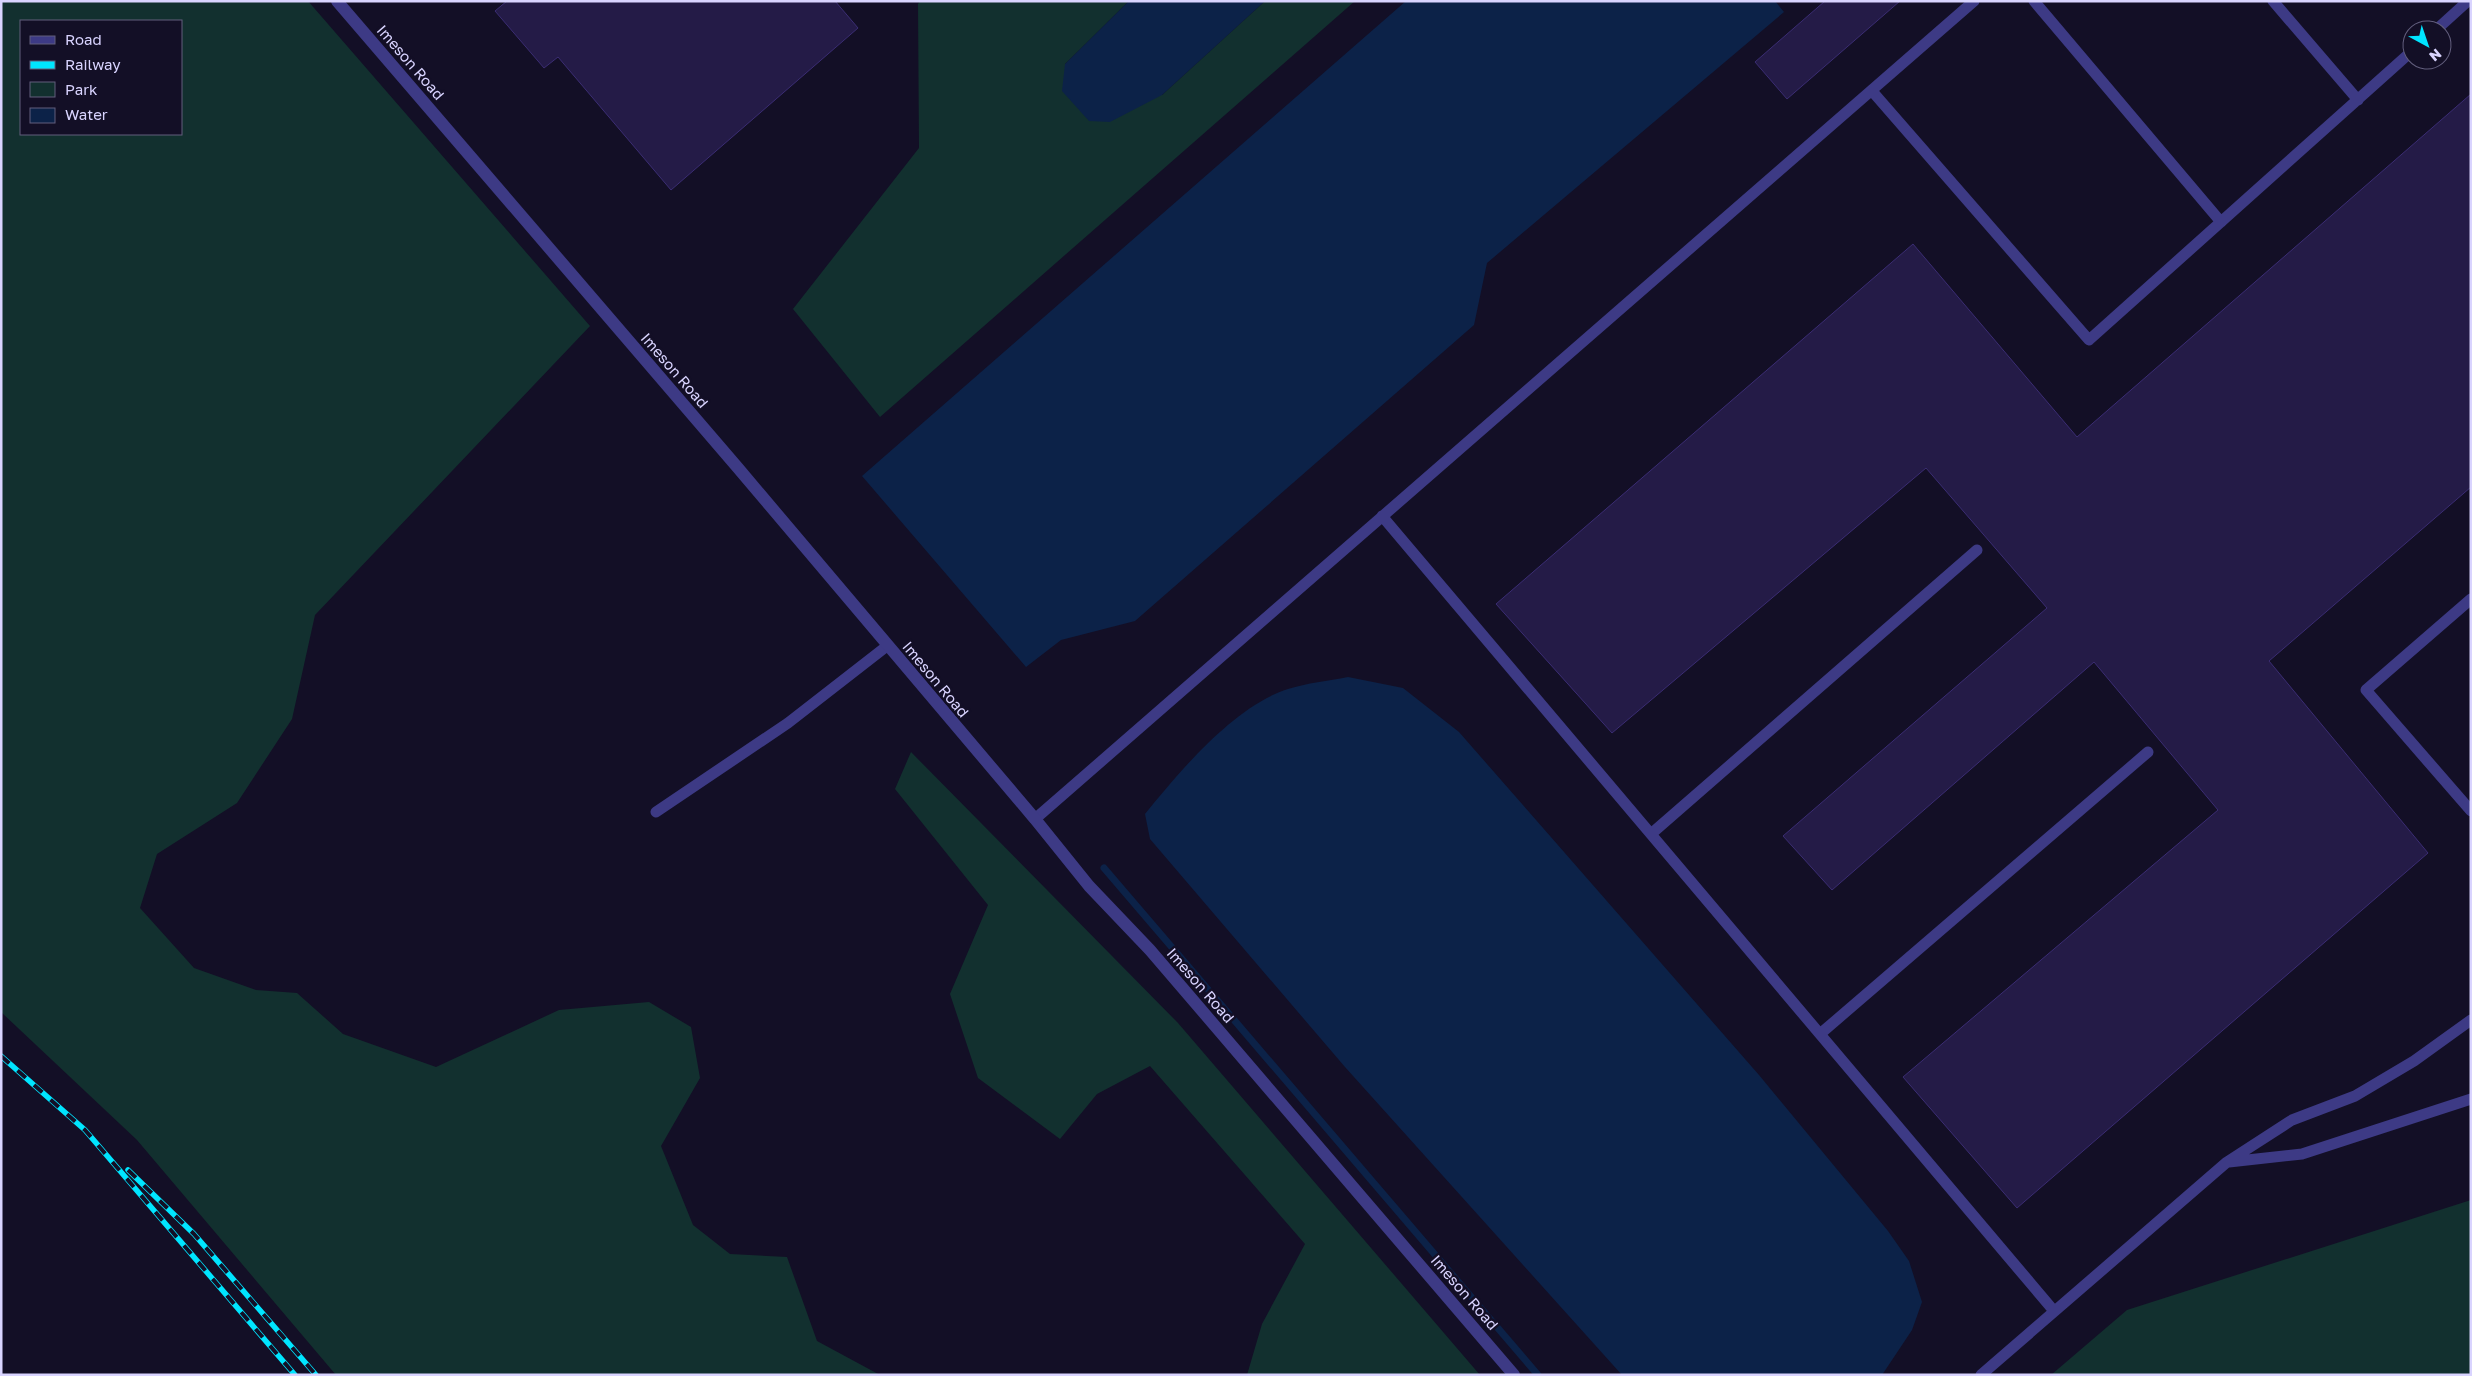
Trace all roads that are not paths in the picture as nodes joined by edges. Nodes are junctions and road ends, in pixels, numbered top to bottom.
1 (337, 1) edge
2 (1974, 1) edge
3 (2034, 1) edge
4 (2273, 1) edge
5 (2468, 1) edge
6 (2447, 20) edge
7 (2402, 60) edge
8 (1872, 91) junction
9 (2358, 100) junction
10 (2221, 222) junction
11 (1382, 516) junction
12 (1977, 550) dead end
13 (2471, 599) edge
14 (887, 646) junction
15 (2148, 752) dead end
16 (2471, 811) edge
17 (656, 812) dead end
18 (1035, 819) junction
19 (1651, 834) junction
20 (2471, 1020) edge
21 (1820, 1034) junction
22 (2471, 1099) edge
23 (2227, 1162) junction
24 (2054, 1311) junction
25 (1514, 1375) edge
26 (1981, 1375) edge

1 - 14 street, Imeson Road
2 - 8 lane
3 - 10 lane
4 - 9 lane
5 - 6 lane
7 - 9 lane
8 - 10 lane
8 - 11 lane
9 - 10 lane
11 - 18 lane
11 - 19 lane
12 - 19 lane
13 - 16 lane
14 - 17 lane
14 - 18 street, Imeson Road
15 - 21 lane
18 - 25 street, Imeson Road
19 - 21 lane
20 - 23 lane
21 - 24 lane
22 - 23 lane
23 - 24 lane
24 - 26 lane

